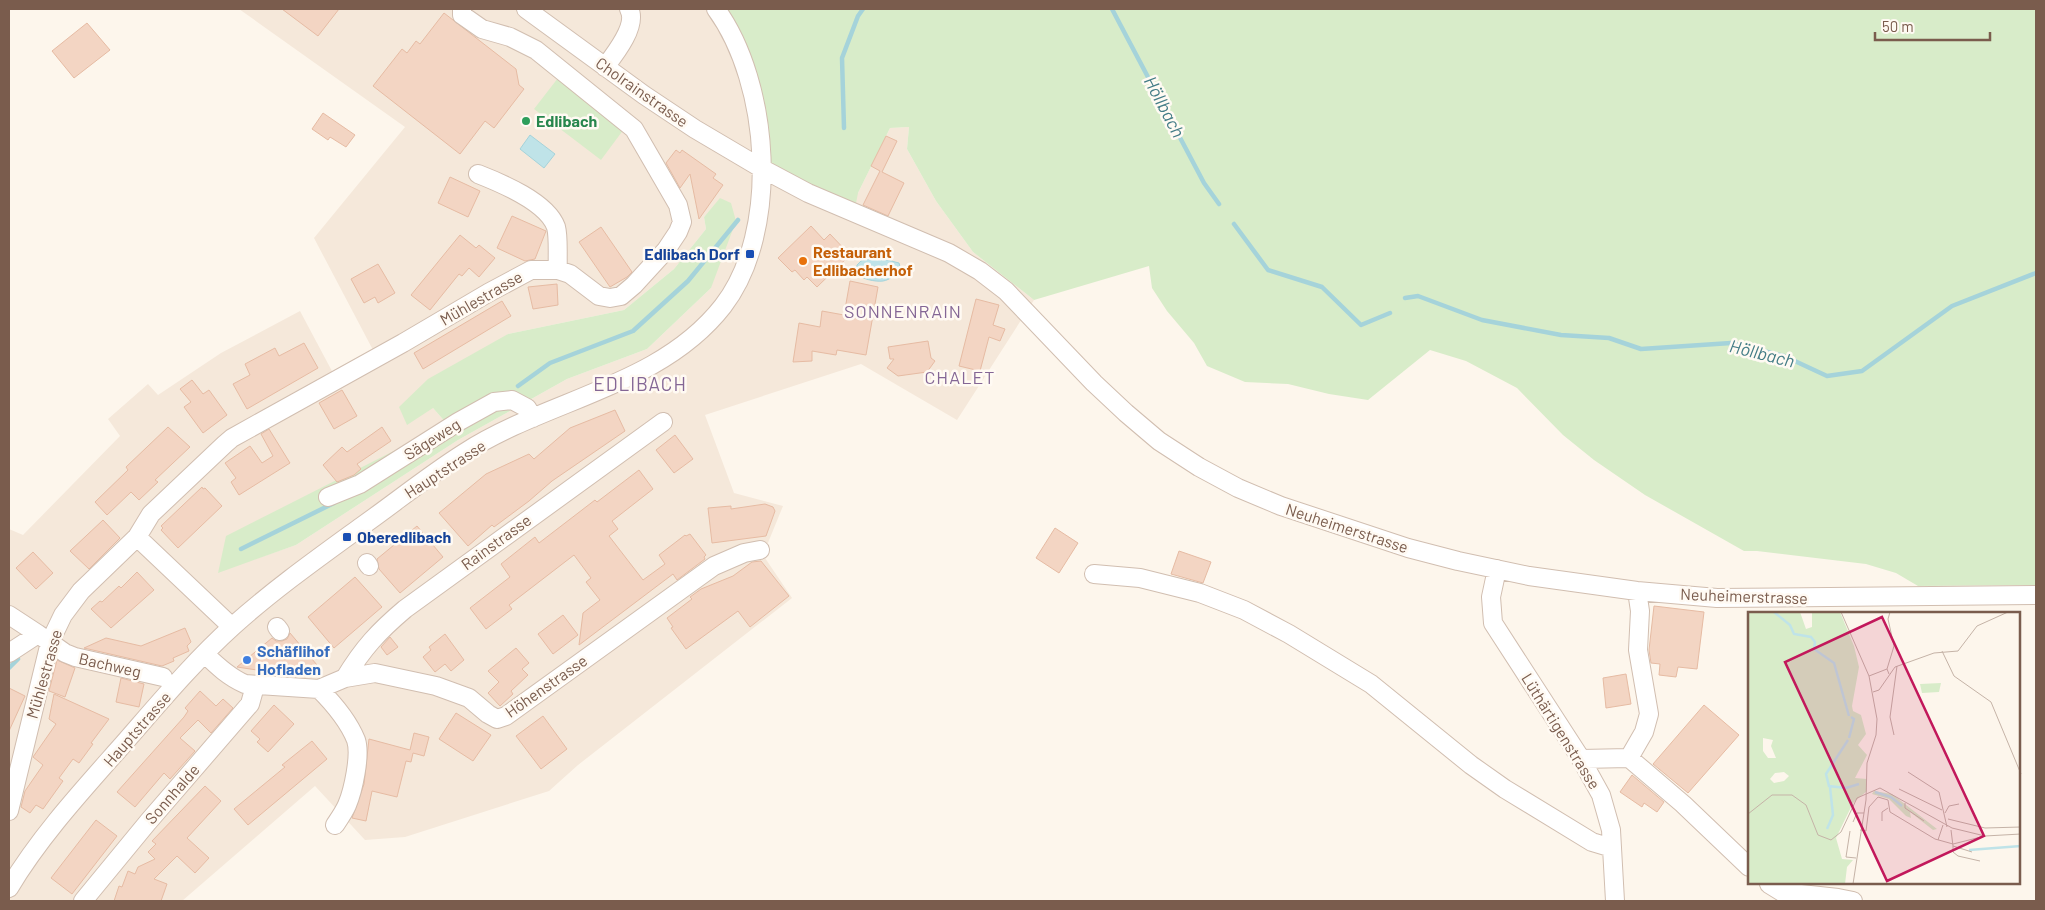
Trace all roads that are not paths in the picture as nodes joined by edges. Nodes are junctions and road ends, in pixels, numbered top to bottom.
1 (462, 9) edge
2 (526, 9) edge
3 (630, 9) edge
4 (716, 9) edge
5 (605, 67) junction
6 (761, 168) junction
7 (478, 174) dead end
8 (558, 270) junction
9 (532, 418) junction
10 (663, 422) dead end
11 (328, 497) dead end
12 (137, 536) junction
13 (760, 550) dead end
14 (1497, 569) junction
15 (1094, 574) dead end
16 (1637, 591) junction
17 (2036, 595) edge
18 (9, 615) edge
19 (232, 627) junction
20 (44, 638) junction
21 (9, 653) edge
22 (205, 654) junction
23 (163, 677) dead end
24 (345, 678) junction
25 (255, 686) junction
26 (320, 689) junction
27 (1629, 758) junction
28 (1581, 759) junction
29 (9, 811) edge
30 (335, 825) dead end
31 (1612, 848) junction
32 (1748, 866) edge
33 (1771, 885) edge
34 (9, 888) edge
35 (83, 901) edge
36 (1615, 901) edge
37 (1853, 901) edge

1 - 8 street, Mühlestrasse
2 - 5 street, Cholrainstrasse
3 - 5 street
4 - 6 street, Hauptstrasse
5 - 6 street, Cholrainstrasse
6 - 9 street, Hauptstrasse
6 - 14 street, Neuheimerstrasse
7 - 8 street
8 - 12 street, Mühlestrasse
9 - 11 street, Sägeweg
9 - 19 street, Hauptstrasse
10 - 24 street, Rainstrasse
12 - 19 street
12 - 20 street, Mühlestrasse
13 - 24 street, Höhenstrasse
14 - 16 street, Neuheimerstrasse
14 - 28 street, Lüthärtigenstrasse
15 - 31 street
16 - 17 street, Neuheimerstrasse
16 - 27 street
18 - 20 street, Bachweg
19 - 22 street, Hauptstrasse
20 - 21 street
20 - 23 street, Bachweg
20 - 29 street, Mühlestrasse
22 - 25 street, Höhenstrasse
22 - 34 street, Hauptstrasse
24 - 26 street, Höhenstrasse
25 - 26 street, Höhenstrasse
25 - 35 street, Sonnhalde
26 - 30 street
27 - 28 street
27 - 32 street
28 - 31 street, Lüthärtigenstrasse
31 - 36 street, Lüthärtigenstrasse
33 - 37 street

